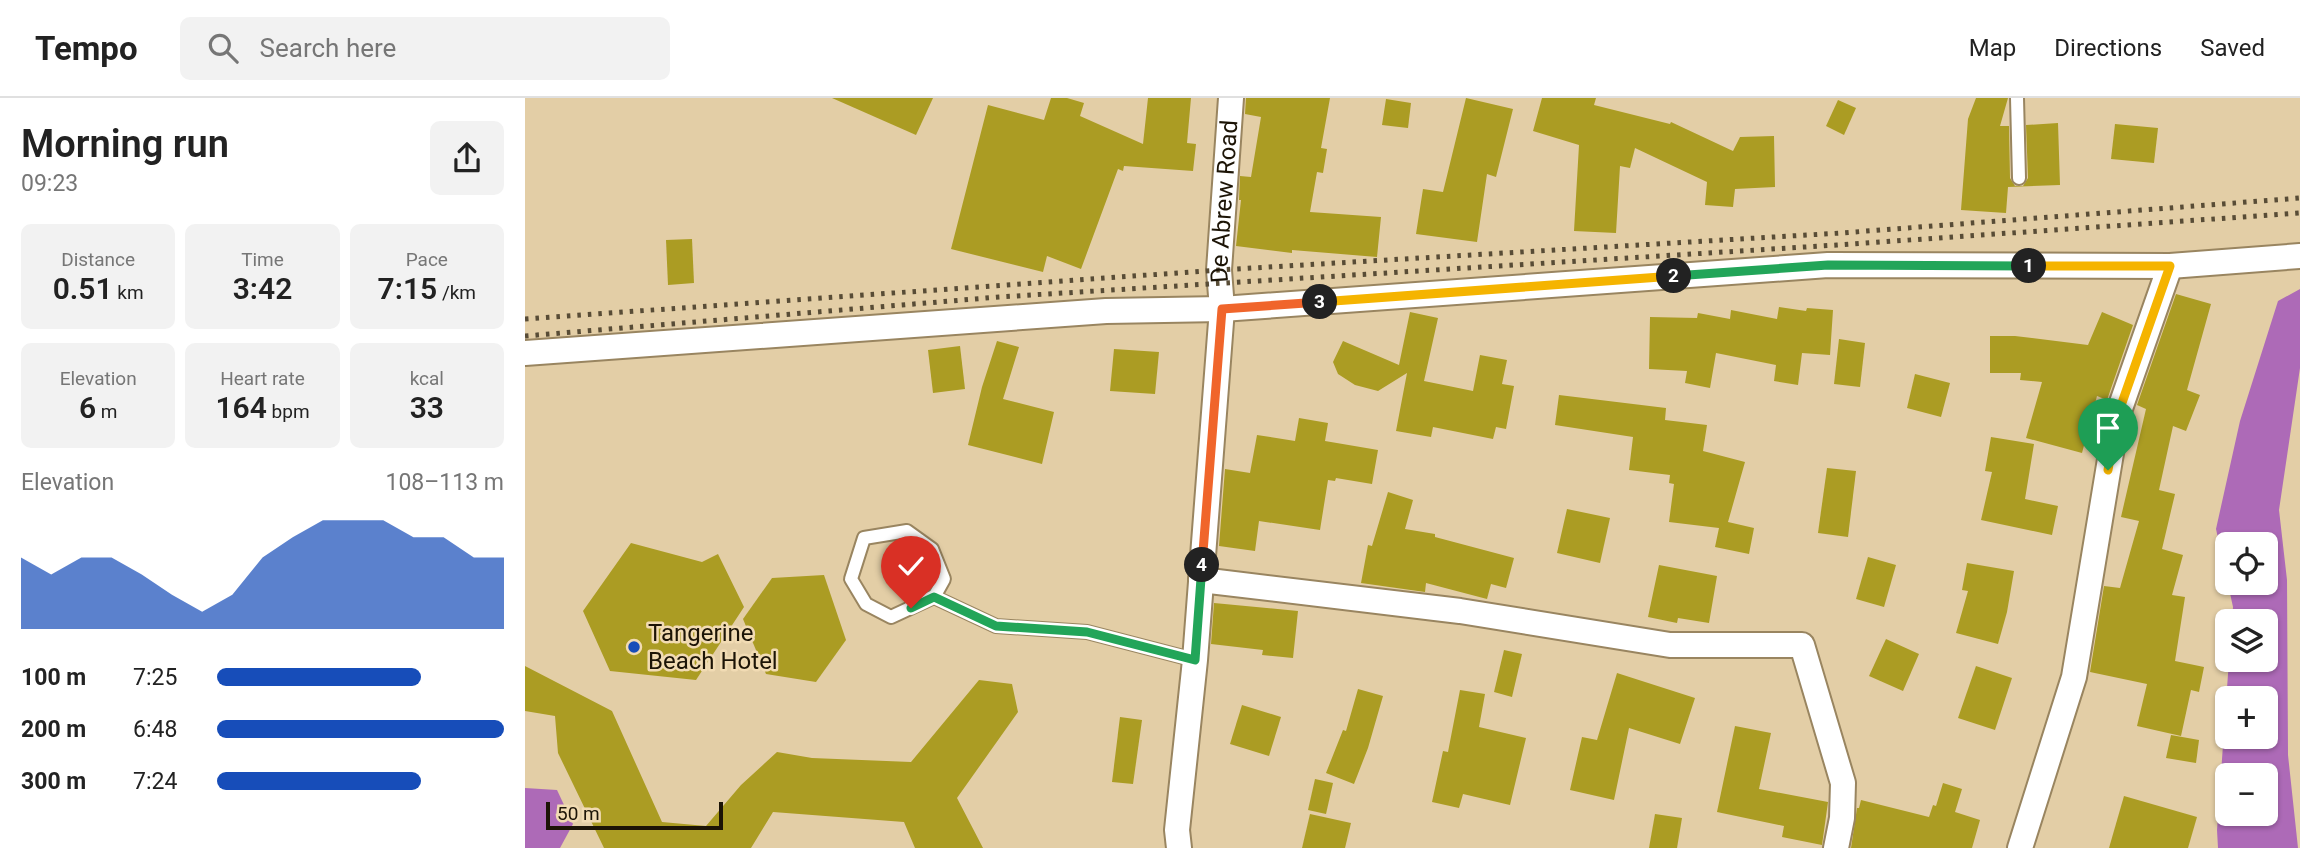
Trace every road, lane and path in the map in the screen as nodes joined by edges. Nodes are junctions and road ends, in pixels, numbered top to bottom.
1 (1231, 98) edge
2 (2017, 98) edge
3 (2019, 178) dead end
4 (2300, 256) edge
5 (2170, 266) junction
6 (1222, 309) junction
7 (525, 352) edge
8 (1201, 580) junction
9 (934, 597) junction
10 (1195, 660) junction
11 (1178, 848) edge
12 (1836, 848) edge
13 (2020, 848) edge

1 - 6 street, De Abrew Road
2 - 3 lane
4 - 5 street
5 - 6 street
5 - 13 street
6 - 7 street
6 - 8 street, De Abrew Road
8 - 10 street, De Abrew Road
8 - 12 street
9 - 9 lane
9 - 10 lane
10 - 11 street, De Abrew Road

